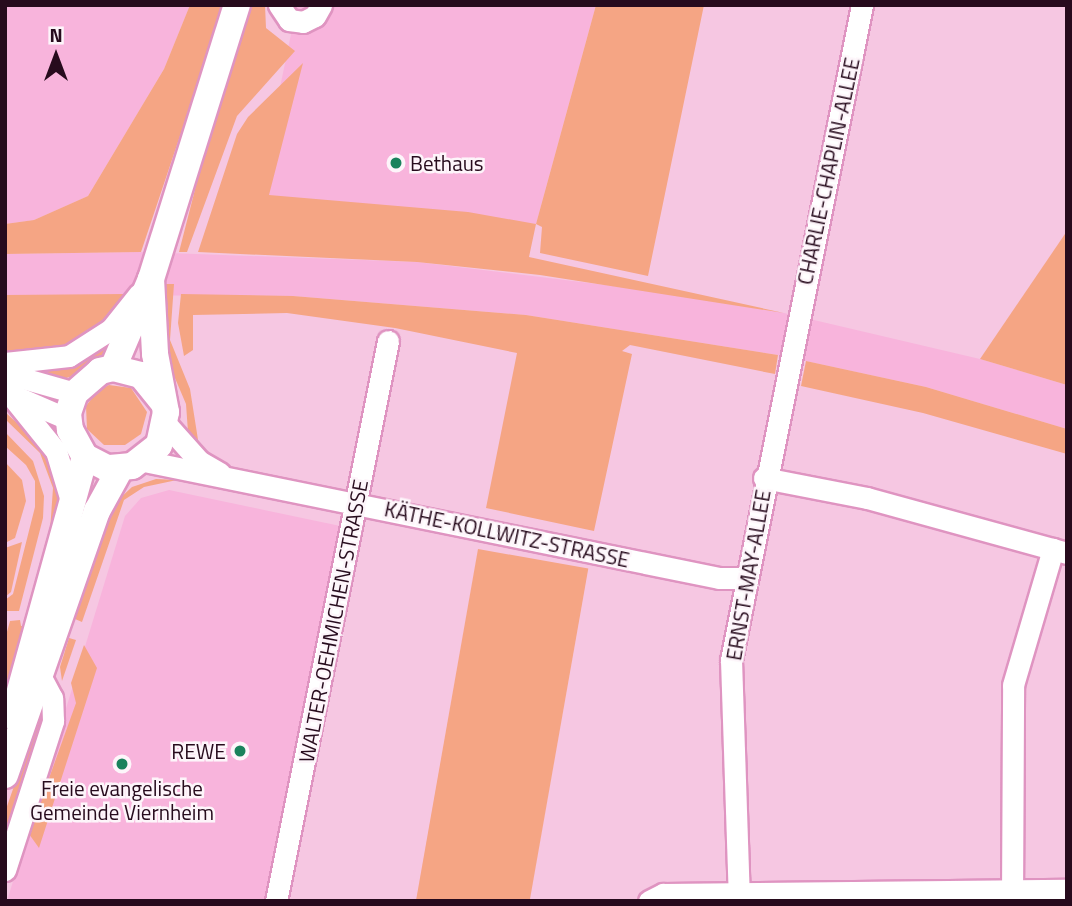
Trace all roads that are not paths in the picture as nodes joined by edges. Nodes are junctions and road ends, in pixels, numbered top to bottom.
1 (237, 5) edge
2 (279, 5) edge
3 (321, 5) edge
4 (862, 5) edge
5 (151, 279) junction
6 (794, 337) joint
7 (388, 341) dead end
8 (5, 363) edge
9 (113, 368) junction
10 (6, 386) edge
11 (75, 393) junction
12 (165, 413) junction
13 (68, 419) junction
14 (85, 457) junction
15 (132, 465) junction
16 (227, 478) junction
17 (764, 478) junction
18 (356, 502) junction
19 (72, 508) junction
20 (1060, 551) edge
21 (746, 578) junction
22 (42, 679) junction
23 (5, 745) edge
24 (5, 775) edge
25 (5, 870) edge
26 (1067, 890) edge
27 (1012, 896) edge
28 (739, 897) edge
29 (276, 901) edge
30 (649, 901) edge

1 - 5 main road
2 - 3 street
4 - 6 street, CHARLIE-CHAPLIN-ALLEE
5 - 8 street
5 - 9 main road
5 - 12 main road
6 - 17 street, ERNST-MAY-ALLEE
7 - 18 street, WALTER-OEHMICHEN-STRASSE
9 - 11 main road
9 - 12 main road
10 - 11 street
10 - 13 street
10 - 19 street
11 - 13 main road
12 - 15 main road
12 - 16 street, KÄTHE-KOLLWITZ-STRASSE
13 - 14 main road
14 - 15 main road
14 - 19 main road
15 - 16 street, KÄTHE-KOLLWITZ-STRASSE
15 - 22 main road
16 - 18 street, KÄTHE-KOLLWITZ-STRASSE
17 - 20 street
17 - 21 street, ERNST-MAY-ALLEE
18 - 21 street, KÄTHE-KOLLWITZ-STRASSE
18 - 29 street, WALTER-OEHMICHEN-STRASSE
19 - 23 main road
20 - 27 street
21 - 28 street, ERNST-MAY-ALLEE
22 - 24 main road
22 - 25 street
26 - 27 street
27 - 28 street
28 - 30 street

